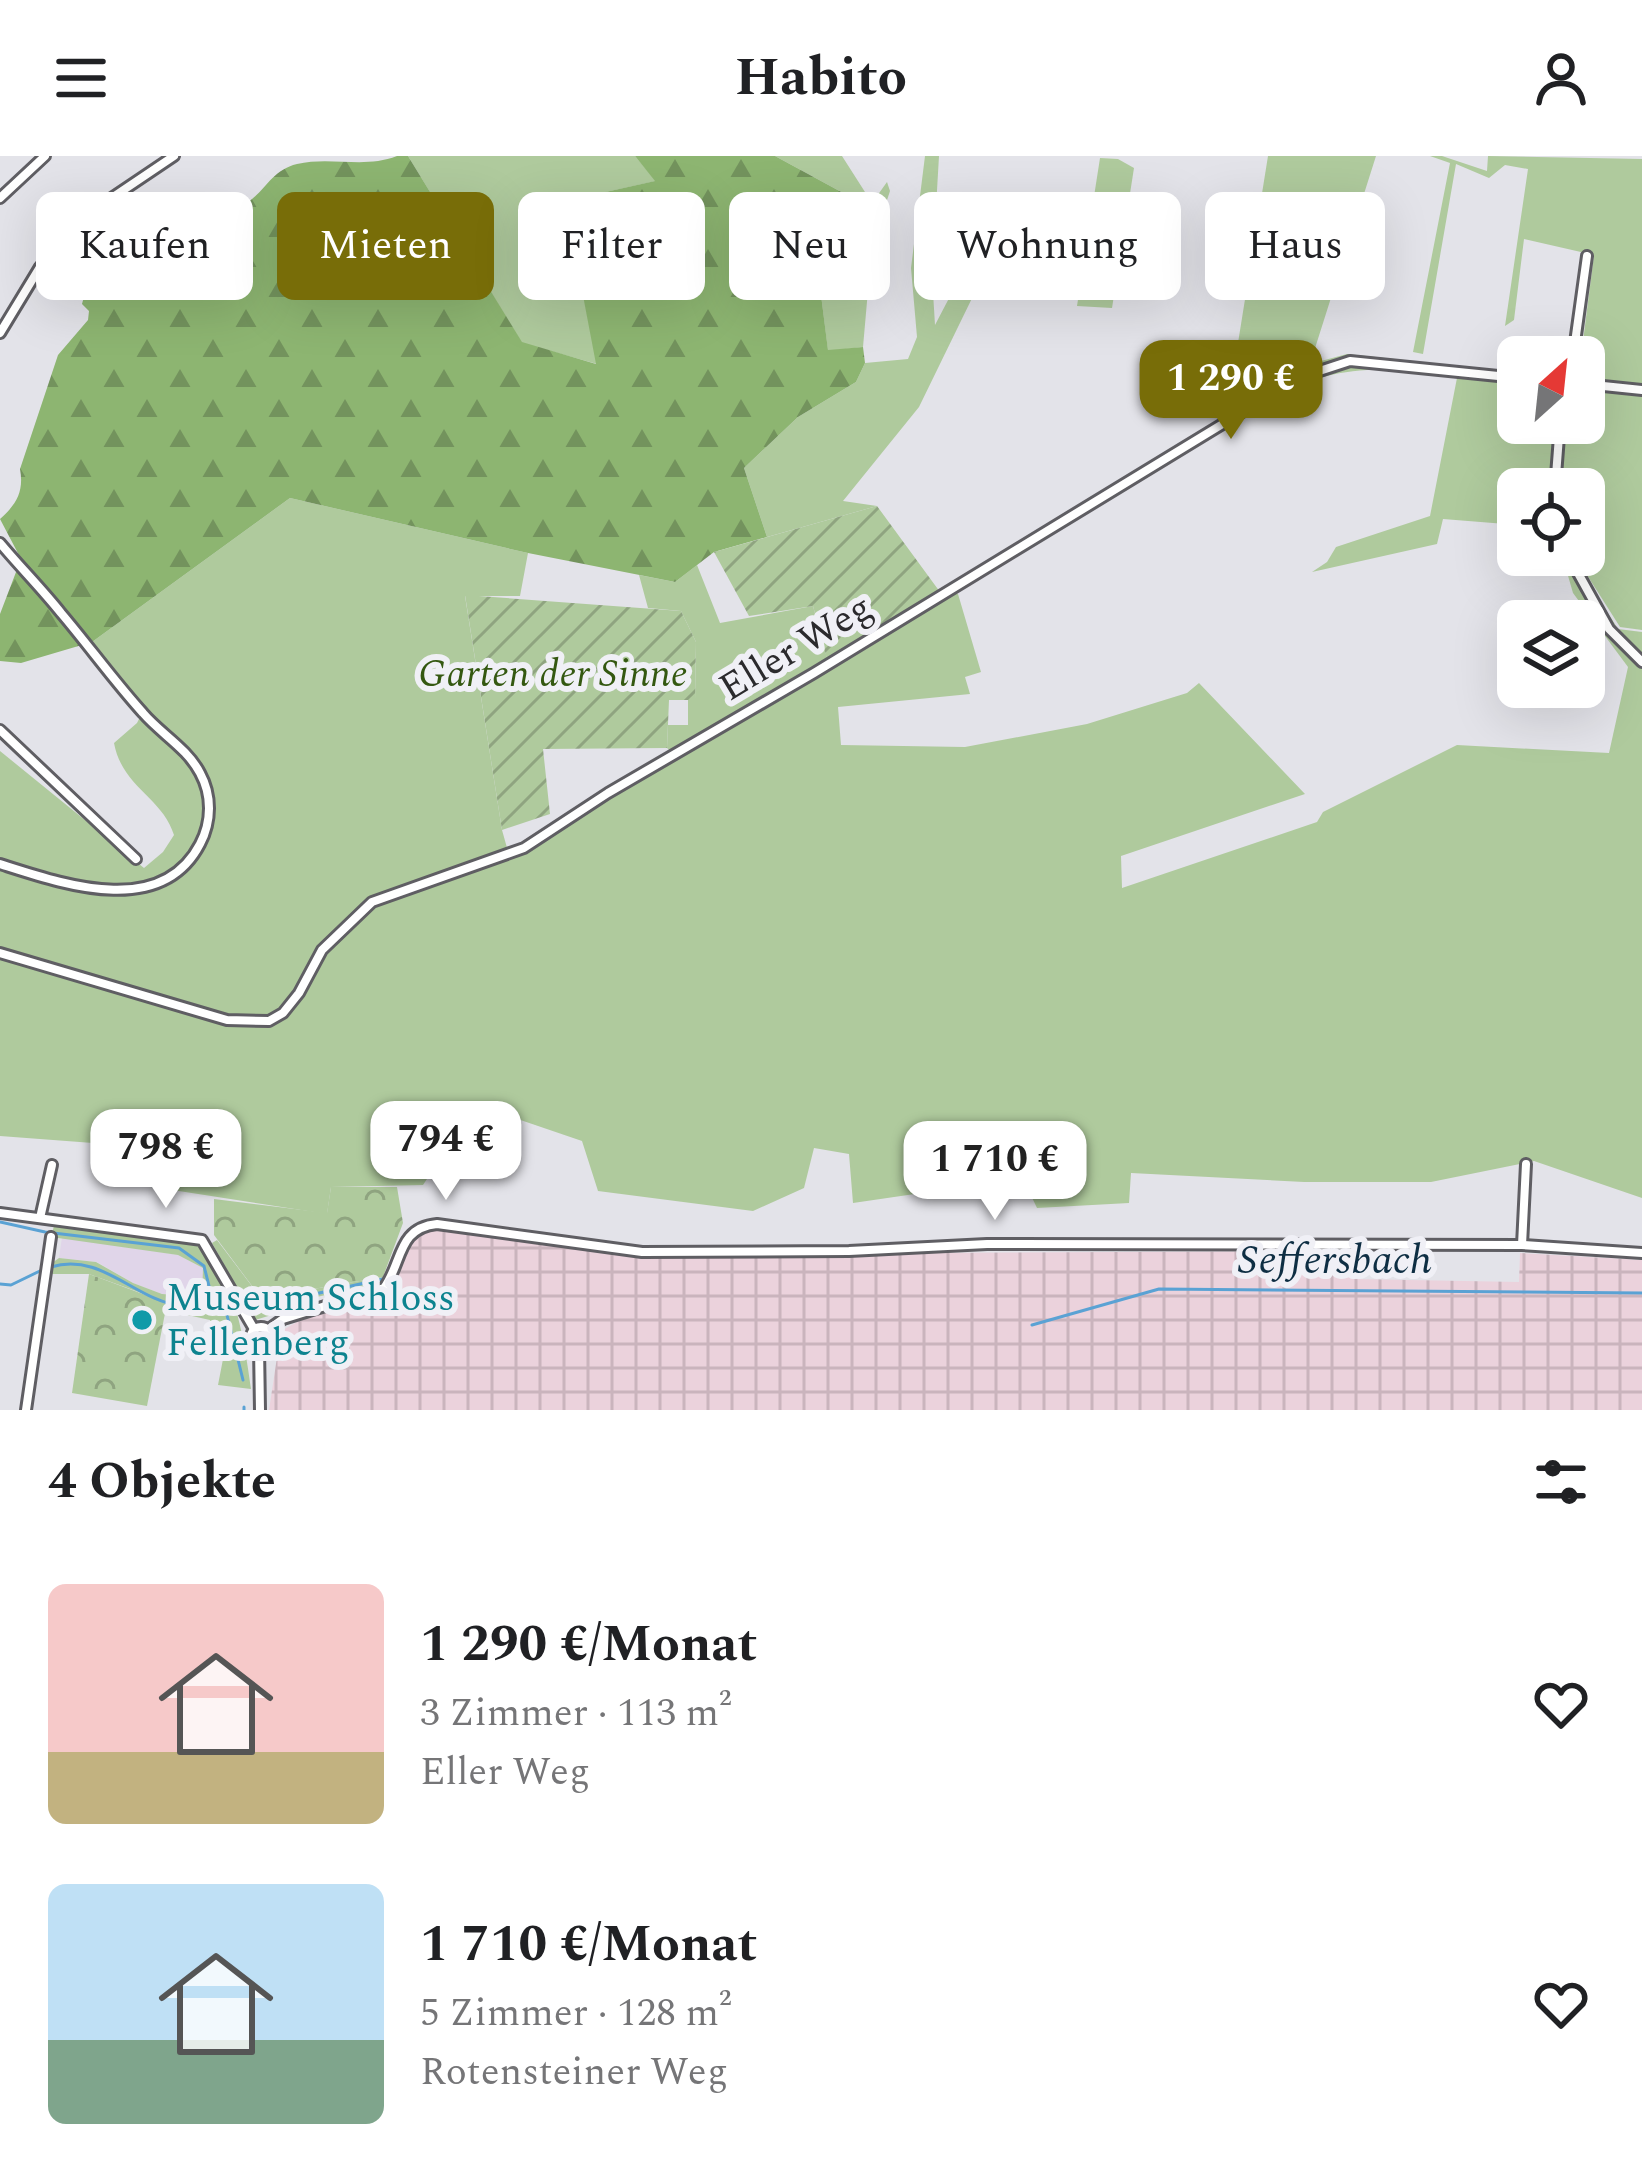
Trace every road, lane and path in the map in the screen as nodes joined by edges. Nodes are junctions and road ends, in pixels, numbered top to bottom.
1 (45, 156) edge
2 (174, 156) edge
3 (0, 198) edge
4 (1587, 256) dead end
5 (0, 333) edge
6 (1576, 336) edge
7 (1497, 376) edge
8 (1605, 387) edge
9 (1642, 390) edge
10 (0, 544) edge
11 (1580, 576) edge
12 (1642, 662) edge
13 (0, 730) edge
14 (136, 859) dead end
15 (0, 864) edge
16 (0, 953) edge
17 (1526, 1164) dead end
18 (52, 1165) dead end
19 (0, 1213) edge
20 (40, 1219) junction
21 (50, 1237) dead end
22 (1522, 1245) junction
23 (1642, 1253) edge
24 (254, 1329) junction
25 (268, 1329) junction
26 (259, 1347) junction
27 (26, 1410) edge
28 (260, 1410) edge

1 - 3 street
2 - 5 street
4 - 6 street
7 - 16 street, Eller Weg
8 - 9 street
10 - 15 street
11 - 12 street
13 - 14 street
17 - 22 street
18 - 20 street
19 - 20 street
20 - 24 street
21 - 27 street
22 - 23 street
22 - 25 street
24 - 25 street
24 - 26 street
25 - 26 street
26 - 28 street

